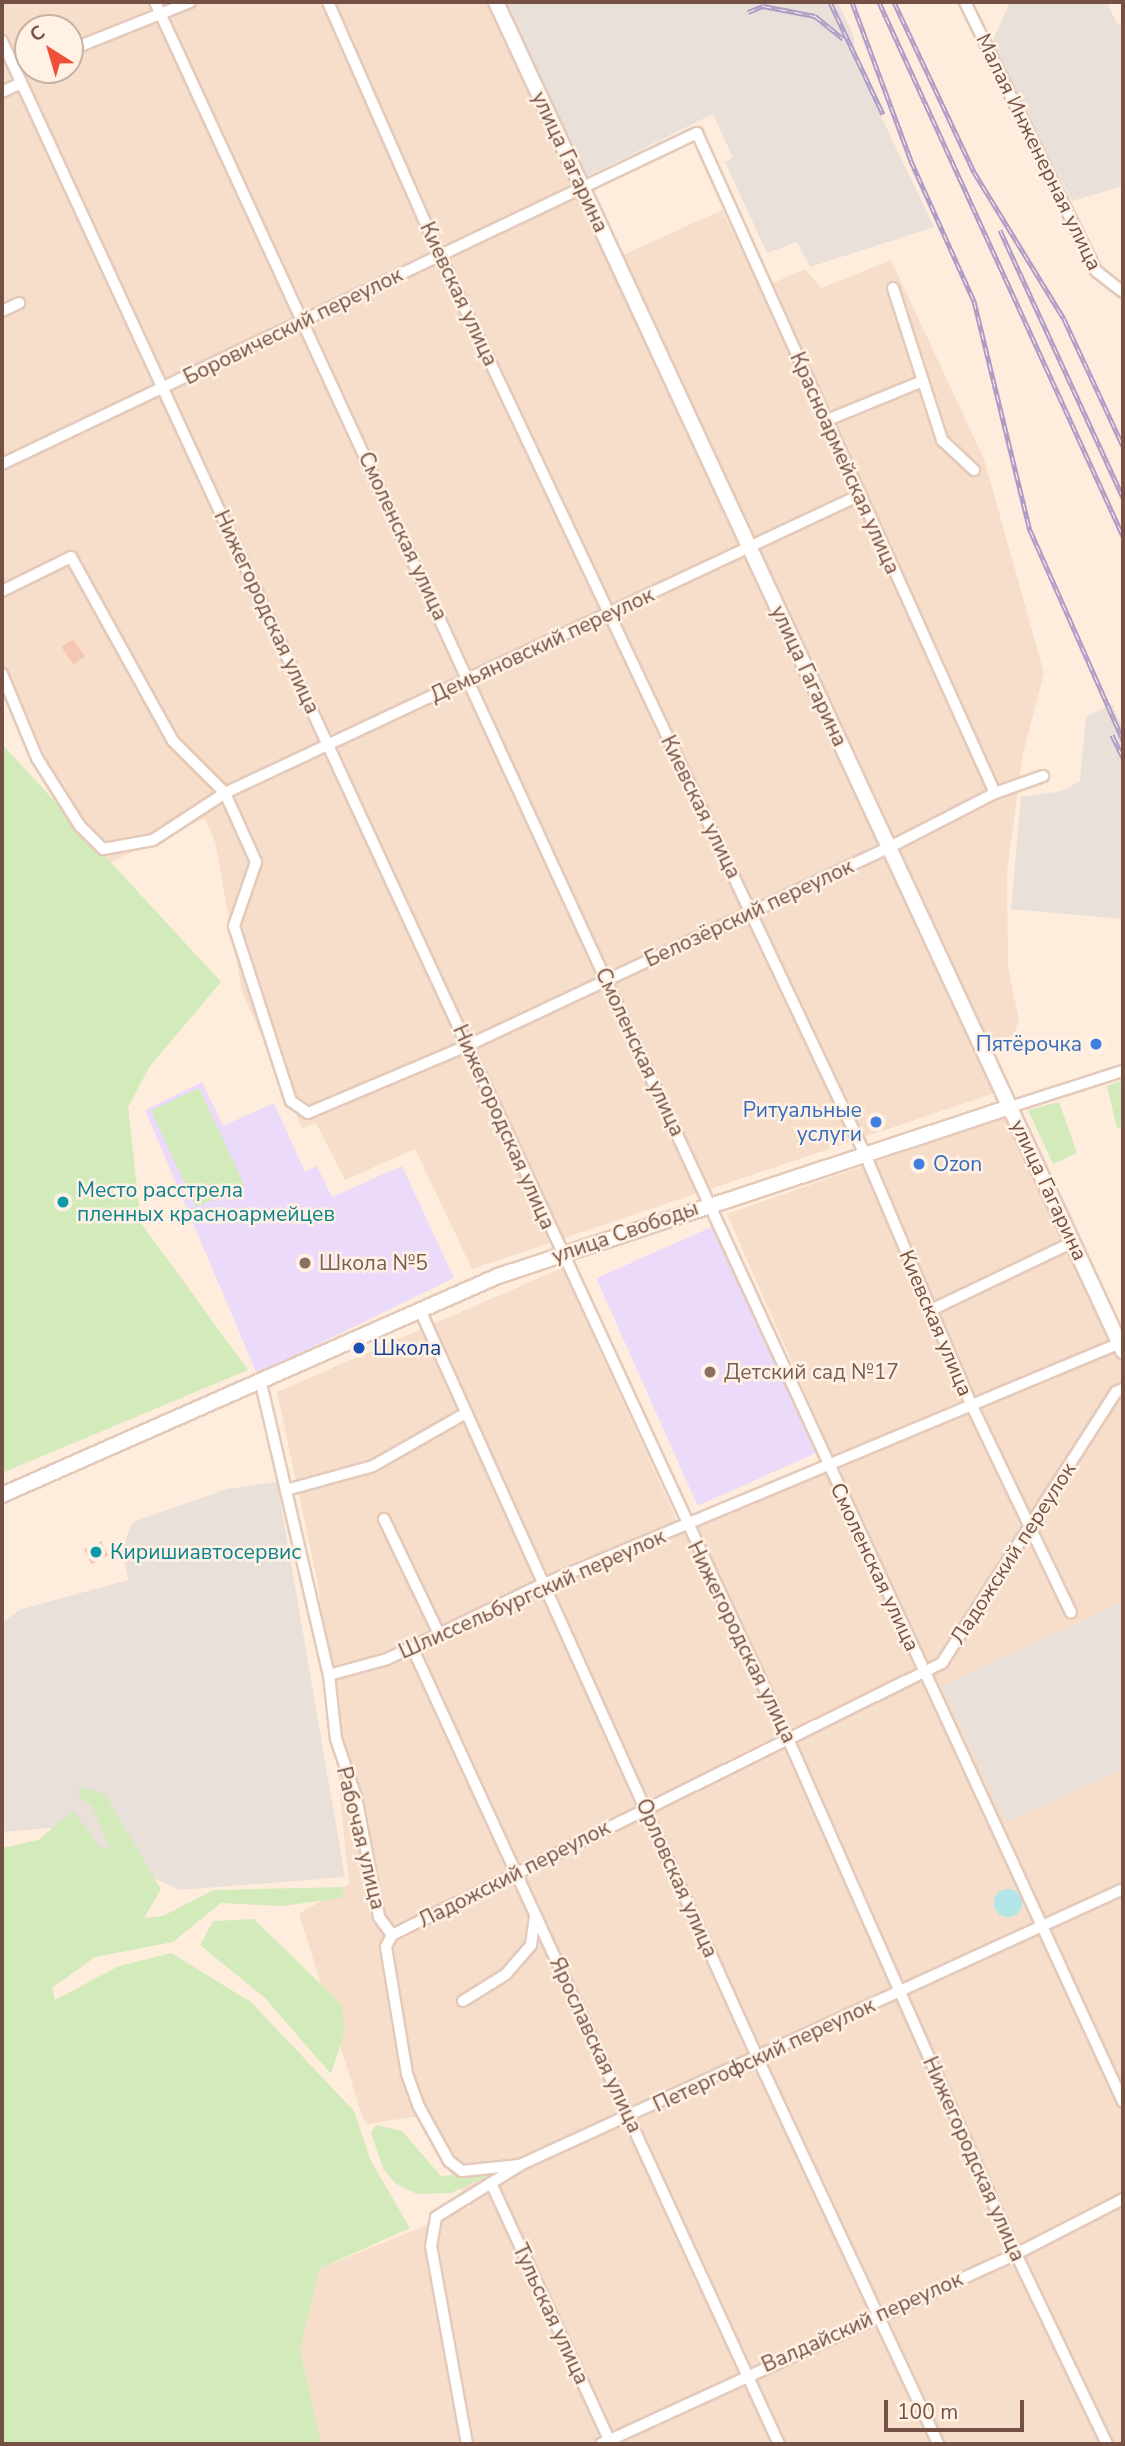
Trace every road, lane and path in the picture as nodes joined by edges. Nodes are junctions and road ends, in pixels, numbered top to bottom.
1 (155, 2) edge
2 (190, 2) edge
3 (328, 2) edge
4 (496, 2) edge
5 (966, 2) edge
6 (161, 16) junction
7 (2, 41) edge
8 (84, 46) edge
9 (14, 67) edge
10 (19, 84) edge
11 (21, 84) edge
12 (2, 92) edge
13 (697, 133) joint
14 (581, 186) junction
15 (440, 256) junction
16 (893, 288) dead end
17 (1123, 292) edge
18 (19, 303) dead end
19 (2, 311) edge
20 (302, 322) junction
21 (923, 381) junction
22 (162, 389) junction
23 (825, 421) junction
24 (2, 464) edge
25 (974, 470) dead end
26 (858, 496) junction
27 (750, 547) junction
28 (2, 591) edge
29 (608, 614) junction
30 (2, 674) edge
31 (471, 681) junction
32 (329, 743) junction
33 (1043, 776) dead end
34 (225, 793) junction
35 (995, 793) junction
36 (888, 848) junction
37 (751, 911) junction
38 (607, 980) junction
39 (469, 1045) junction
40 (1123, 1071) edge
41 (1010, 1107) junction
42 (864, 1152) junction
43 (709, 1204) junction
44 (1073, 1242) junction
45 (560, 1253) junction
46 (420, 1310) junction
47 (931, 1310) junction
48 (1122, 1347) edge
49 (260, 1379) junction
50 (1123, 1389) edge
51 (972, 1406) junction
52 (466, 1413) junction
53 (828, 1465) junction
54 (286, 1490) junction
55 (2, 1495) edge
56 (384, 1519) dead end
57 (686, 1525) junction
58 (1029, 1527) junction
59 (541, 1585) junction
60 (1071, 1613) dead end
61 (439, 1634) junction
62 (412, 1647) junction
63 (330, 1675) junction
64 (926, 1675) junction
65 (789, 1741) junction
66 (645, 1808) junction
67 (516, 1873) junction
68 (1123, 1889) edge
69 (535, 1917) junction
70 (1040, 1926) junction
71 (392, 1936) junction
72 (900, 1990) junction
73 (463, 2001) dead end
74 (758, 2059) junction
75 (1123, 2102) edge
76 (630, 2118) junction
77 (522, 2165) junction
78 (491, 2183) junction
79 (1123, 2199) edge
80 (1016, 2254) junction
81 (877, 2313) junction
82 (750, 2373) junction
83 (607, 2443) edge
84 (467, 2444) edge
85 (779, 2444) edge
86 (939, 2444) edge
87 (1107, 2444) edge

1 - 6 street, Смоленская улица
2 - 6 street
3 - 15 street, Киевская улица
4 - 14 street, улица Гагарина
5 - 17 street, Малая Инженерная улица
6 - 8 street
6 - 20 street, Смоленская улица
7 - 9 street, Нижегородская улица
10 - 12 street
11 - 22 street, Нижегородская улица
13 - 14 street, Боровический переулок
13 - 23 street, Красноармейская улица
14 - 15 street, Боровический переулок
14 - 27 street, улица Гагарина
15 - 20 street, Боровический переулок
15 - 29 street, Киевская улица
16 - 21 street
18 - 19 street
20 - 22 street, Боровический переулок
20 - 31 street, Смоленская улица
21 - 23 street
21 - 25 street
22 - 24 street, Боровический переулок
22 - 32 street, Нижегородская улица
23 - 26 street, Красноармейская улица
26 - 27 street, Демьяновский переулок
26 - 35 street, Красноармейская улица
27 - 29 street, Демьяновский переулок
27 - 36 street, улица Гагарина
28 - 34 street
29 - 31 street, Демьяновский переулок
29 - 37 street, Киевская улица
30 - 34 street, Демьяновский переулок
31 - 32 street, Демьяновский переулок
31 - 38 street, Смоленская улица
32 - 34 street, Демьяновский переулок
32 - 39 street, Нижегородская улица
33 - 35 street, Белозёрский переулок
34 - 39 street, Белозёрский переулок
35 - 36 street, Белозёрский переулок
36 - 37 street, Белозёрский переулок
36 - 41 street, улица Гагарина
37 - 38 street, Белозёрский переулок
37 - 42 street, Киевская улица
38 - 39 street, Белозёрский переулок
38 - 43 street, Смоленская улица
39 - 45 street, Нижегородская улица
40 - 41 street, улица Свободы
41 - 42 street, улица Свободы
41 - 44 street, улица Гагарина
42 - 43 street, улица Свободы
42 - 47 street, Киевская улица
43 - 45 street, улица Свободы
43 - 53 street, Смоленская улица
44 - 47 street
44 - 48 street, улица Гагарина
45 - 46 street, улица Свободы
45 - 57 street, Нижегородская улица
46 - 49 street, улица Свободы
46 - 52 street, Орловская улица
47 - 51 street, Киевская улица
48 - 51 street, Шлиссельбургский переулок
49 - 54 street, Рабочая улица
49 - 55 street, улица Свободы
50 - 58 street, Ладожский переулок
51 - 53 street, Шлиссельбургский переулок
51 - 58 street, Киевская улица
52 - 54 street
52 - 59 street, Орловская улица
53 - 57 street, Шлиссельбургский переулок
53 - 64 street, Смоленская улица
54 - 63 street, Рабочая улица
56 - 61 street
57 - 59 street, Шлиссельбургский переулок
57 - 65 street, Нижегородская улица
58 - 60 street, Киевская улица
58 - 64 street, Ладожский переулок
59 - 61 street, Шлиссельбургский переулок
59 - 66 street, Орловская улица
61 - 62 street, Шлиссельбургский переулок
62 - 63 street, Шлиссельбургский переулок
62 - 67 street, Ярославская улица
63 - 71 street, Рабочая улица
64 - 65 street, Ладожский переулок
64 - 70 street, Смоленская улица
65 - 66 street, Ладожский переулок
65 - 72 street, Нижегородская улица
66 - 67 street, Ладожский переулок
66 - 74 street, Орловская улица
67 - 69 street, Ярославская улица
67 - 71 street, Ладожский переулок
68 - 70 street, Петергофский переулок
69 - 73 street
69 - 76 street, Ярославская улица
70 - 72 street, Петергофский переулок
70 - 75 street, Смоленская улица
71 - 77 street, Рабочая улица
72 - 74 street, Петергофский переулок
72 - 80 street, Нижегородская улица
74 - 76 street, Петергофский переулок
74 - 81 street, Орловская улица
76 - 77 street, Петергофский переулок
76 - 82 street, Ярославская улица
77 - 78 street, Петергофский переулок
78 - 83 street, Тульская улица
78 - 84 street, Петергофский переулок
79 - 80 street, Валдайский переулок
80 - 81 street, Валдайский переулок
80 - 87 street, Нижегородская улица
81 - 82 street, Валдайский переулок
81 - 86 street, Орловская улица
82 - 83 street, Валдайский переулок
82 - 85 street, Ярославская улица

